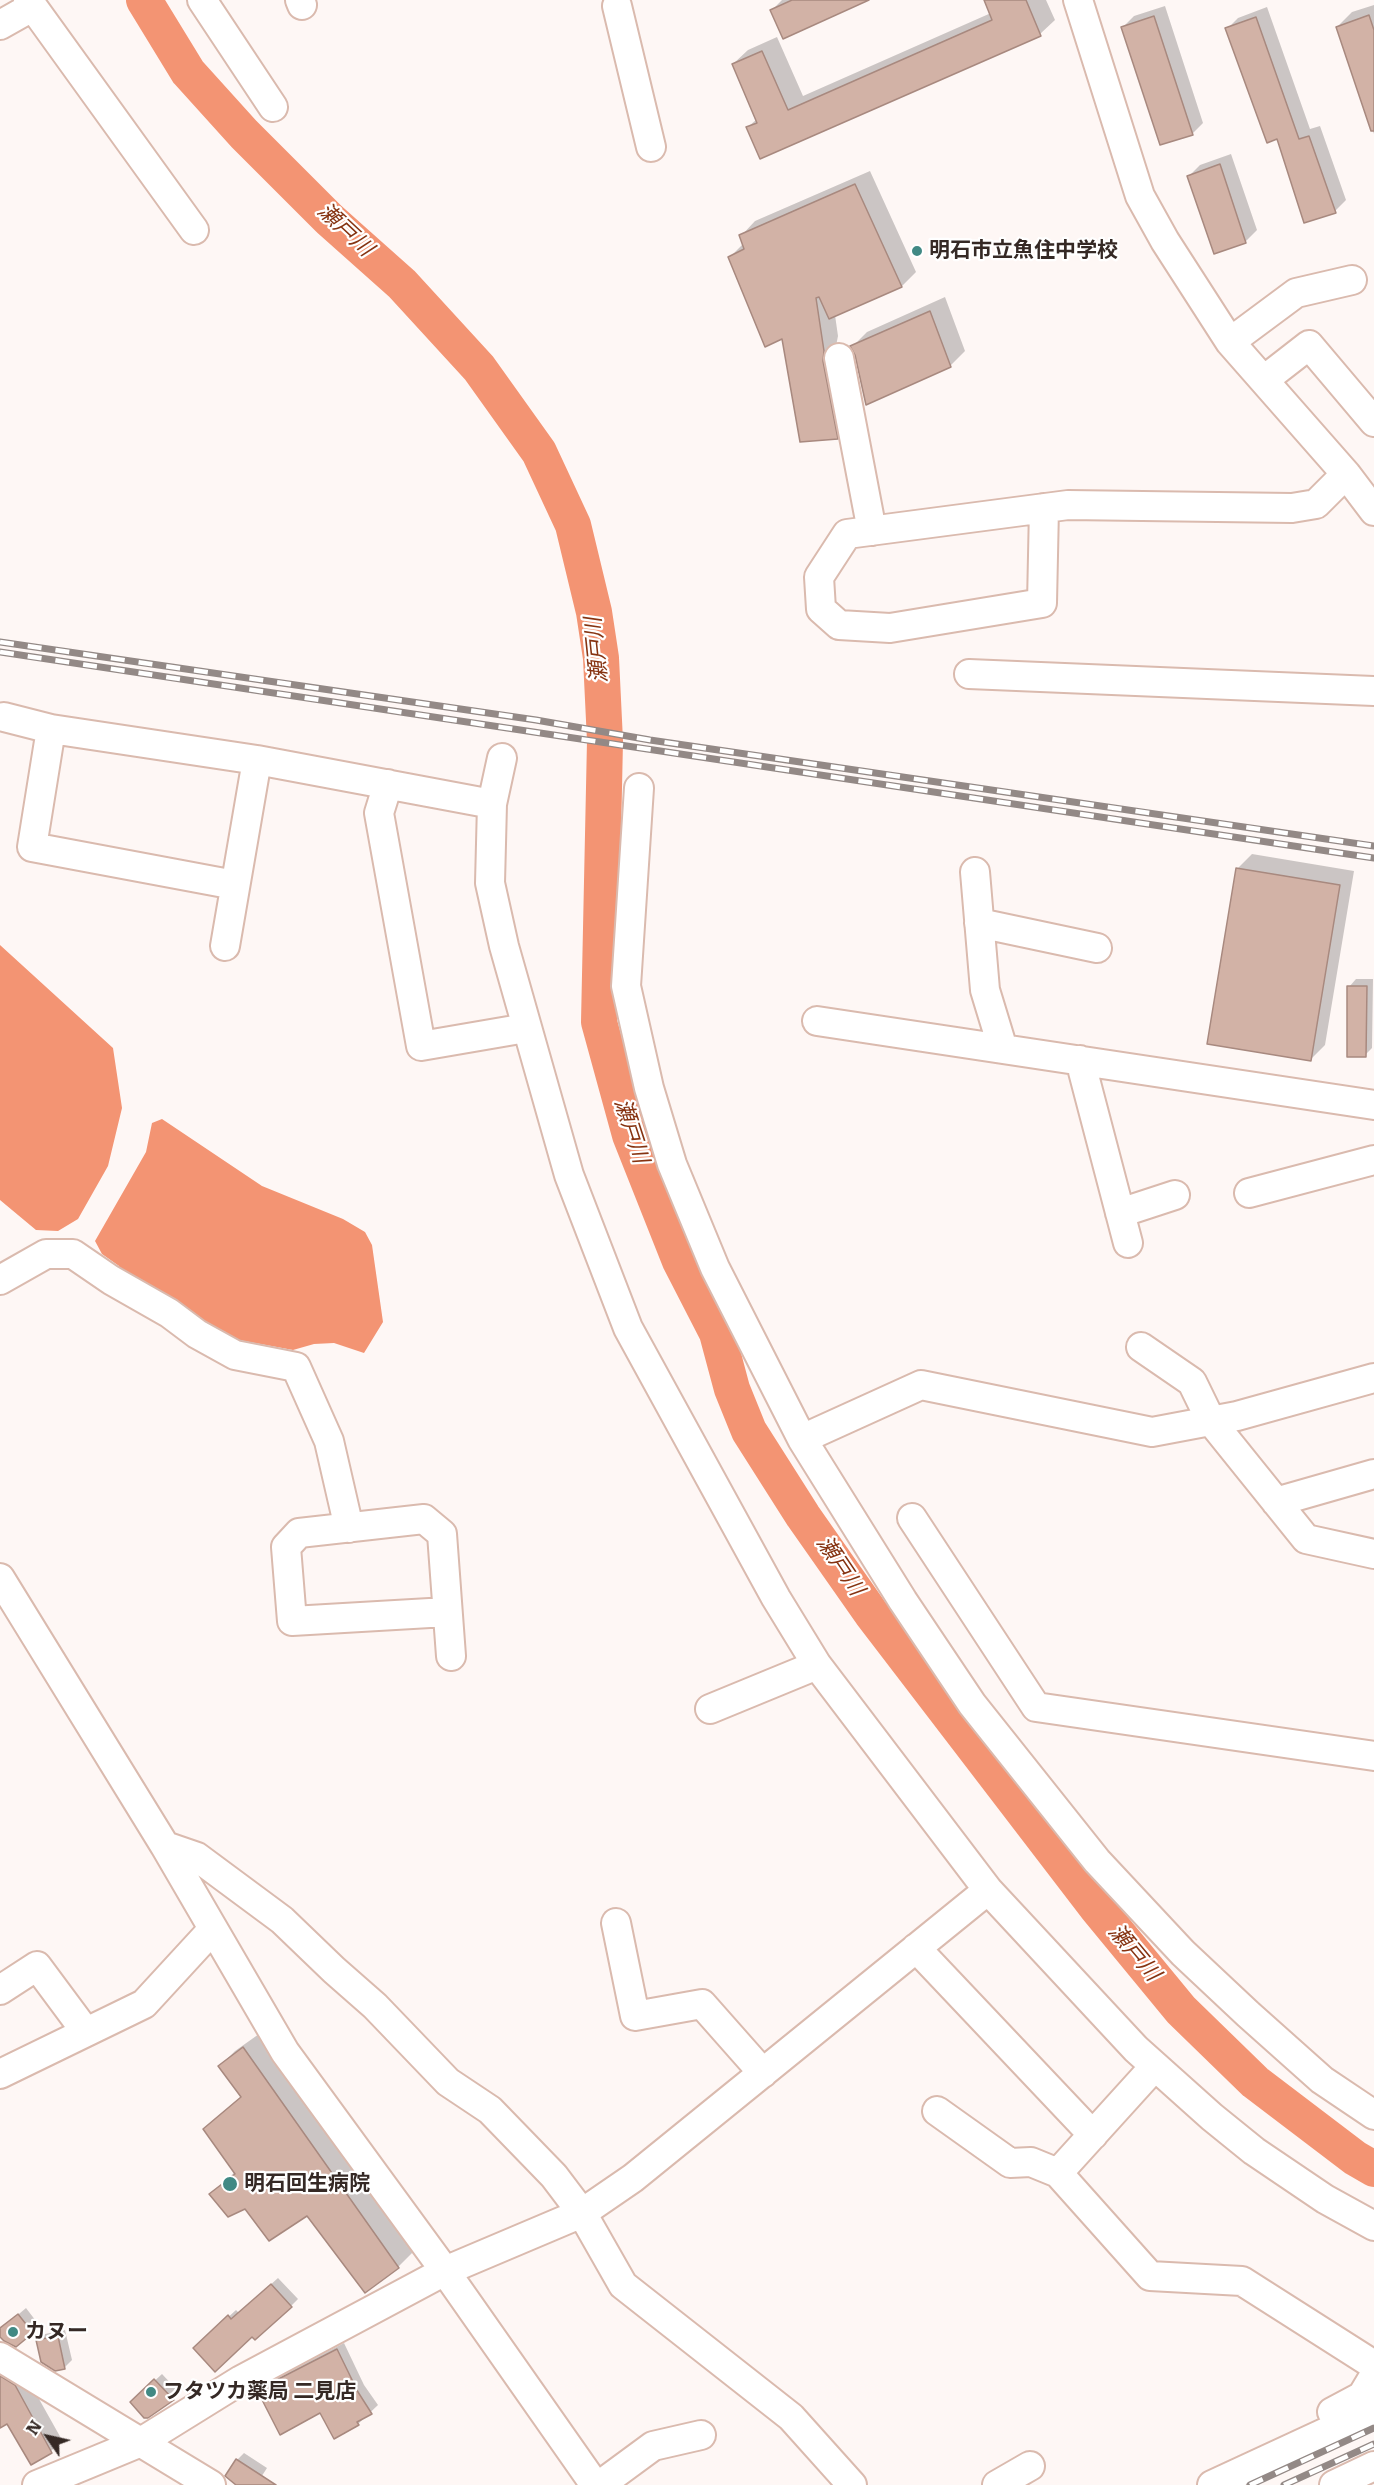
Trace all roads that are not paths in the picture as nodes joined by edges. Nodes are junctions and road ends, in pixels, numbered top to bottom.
1 (202, 0) edge
2 (1078, 0) edge
3 (617, 2) edge
4 (30, 3) edge
5 (0, 25) edge
6 (273, 107) dead end
7 (651, 147) dead end
8 (194, 231) dead end
9 (1352, 280) dead end
10 (1230, 342) junction
11 (839, 358) dead end
12 (1264, 380) junction
13 (1374, 422) edge
14 (1346, 474) junction
15 (1044, 508) junction
16 (1374, 511) edge
17 (872, 531) junction
18 (969, 674) dead end
19 (1374, 691) edge
20 (4, 717) dead end
21 (51, 729) junction
22 (502, 758) dead end
23 (257, 760) junction
24 (388, 784) junction
25 (639, 788) dead end
26 (492, 804) junction
27 (975, 872) dead end
28 (235, 885) junction
29 (979, 923) junction
30 (225, 946) dead end
31 (1097, 948) dead end
32 (817, 1021) dead end
33 (526, 1028) junction
34 (1003, 1049) junction
35 (1080, 1060) junction
36 (1374, 1105) edge
37 (1374, 1160) edge
38 (1249, 1193) dead end
39 (1175, 1195) dead end
40 (1120, 1213) junction
41 (1128, 1243) dead end
42 (0, 1280) edge
43 (1141, 1347) dead end
44 (1374, 1378) edge
45 (1211, 1421) junction
46 (802, 1439) junction
47 (1374, 1474) edge
48 (1276, 1502) junction
49 (912, 1518) dead end
50 (349, 1527) junction
51 (1374, 1554) edge
52 (0, 1578) edge
53 (447, 1612) junction
54 (451, 1656) dead end
55 (817, 1665) junction
56 (710, 1709) dead end
57 (1374, 1756) edge
58 (165, 1846) junction
59 (988, 1890) junction
60 (616, 1923) dead end
61 (213, 1929) junction
62 (916, 1948) junction
63 (0, 1990) edge
64 (86, 2032) junction
65 (1155, 2066) junction
66 (763, 2073) junction
67 (0, 2074) edge
68 (937, 2111) dead end
69 (1374, 2115) edge
70 (1093, 2135) junction
71 (1058, 2173) junction
72 (582, 2213) junction
73 (1374, 2226) edge
74 (445, 2271) junction
75 (0, 2357) edge
76 (1374, 2365) edge
77 (1374, 2376) edge
78 (1374, 2410) edge
79 (1292, 2433) dead end
80 (701, 2435) dead end
81 (141, 2442) junction
82 (1030, 2466) dead end
83 (1374, 2466) edge
84 (37, 2485) edge
85 (211, 2485) edge
86 (594, 2485) edge
87 (600, 2485) edge
88 (852, 2485) edge
89 (997, 2485) edge
90 (1212, 2485) edge
91 (1334, 2485) edge

1 - 6 street
2 - 10 street
3 - 7 street
4 - 5 street
4 - 8 street
9 - 10 street
10 - 12 street
11 - 17 street
12 - 13 street
12 - 14 street
14 - 15 street
14 - 16 street
15 - 17 street
15 - 17 street
18 - 19 street
20 - 21 street
21 - 23 street
21 - 28 street
22 - 26 street
23 - 24 street
23 - 28 street
24 - 26 street
24 - 33 street
25 - 46 street
26 - 33 street
27 - 29 street
28 - 30 street
29 - 31 street
29 - 34 street
32 - 34 street
33 - 55 street
34 - 35 street
35 - 36 street
35 - 40 street
37 - 38 street
39 - 40 street
40 - 41 street
42 - 50 street
43 - 45 street
44 - 45 street
45 - 46 street
45 - 48 street
46 - 69 street
47 - 48 street
48 - 51 street
49 - 57 street
50 - 53 street
50 - 53 street
52 - 58 street
53 - 54 street
55 - 56 street
55 - 59 street
58 - 61 street
58 - 72 street
59 - 62 street
59 - 65 street
60 - 66 street
61 - 64 street
61 - 74 street
62 - 66 street
62 - 70 street
63 - 64 street
64 - 67 street
65 - 70 street
65 - 73 street
66 - 72 street
68 - 71 street
70 - 71 street
71 - 76 street
72 - 74 street
72 - 88 street
74 - 81 street
74 - 86 street
75 - 81 street
77 - 79 street
78 - 90 street
80 - 87 street
81 - 84 street
81 - 85 street
82 - 89 street
83 - 91 street

